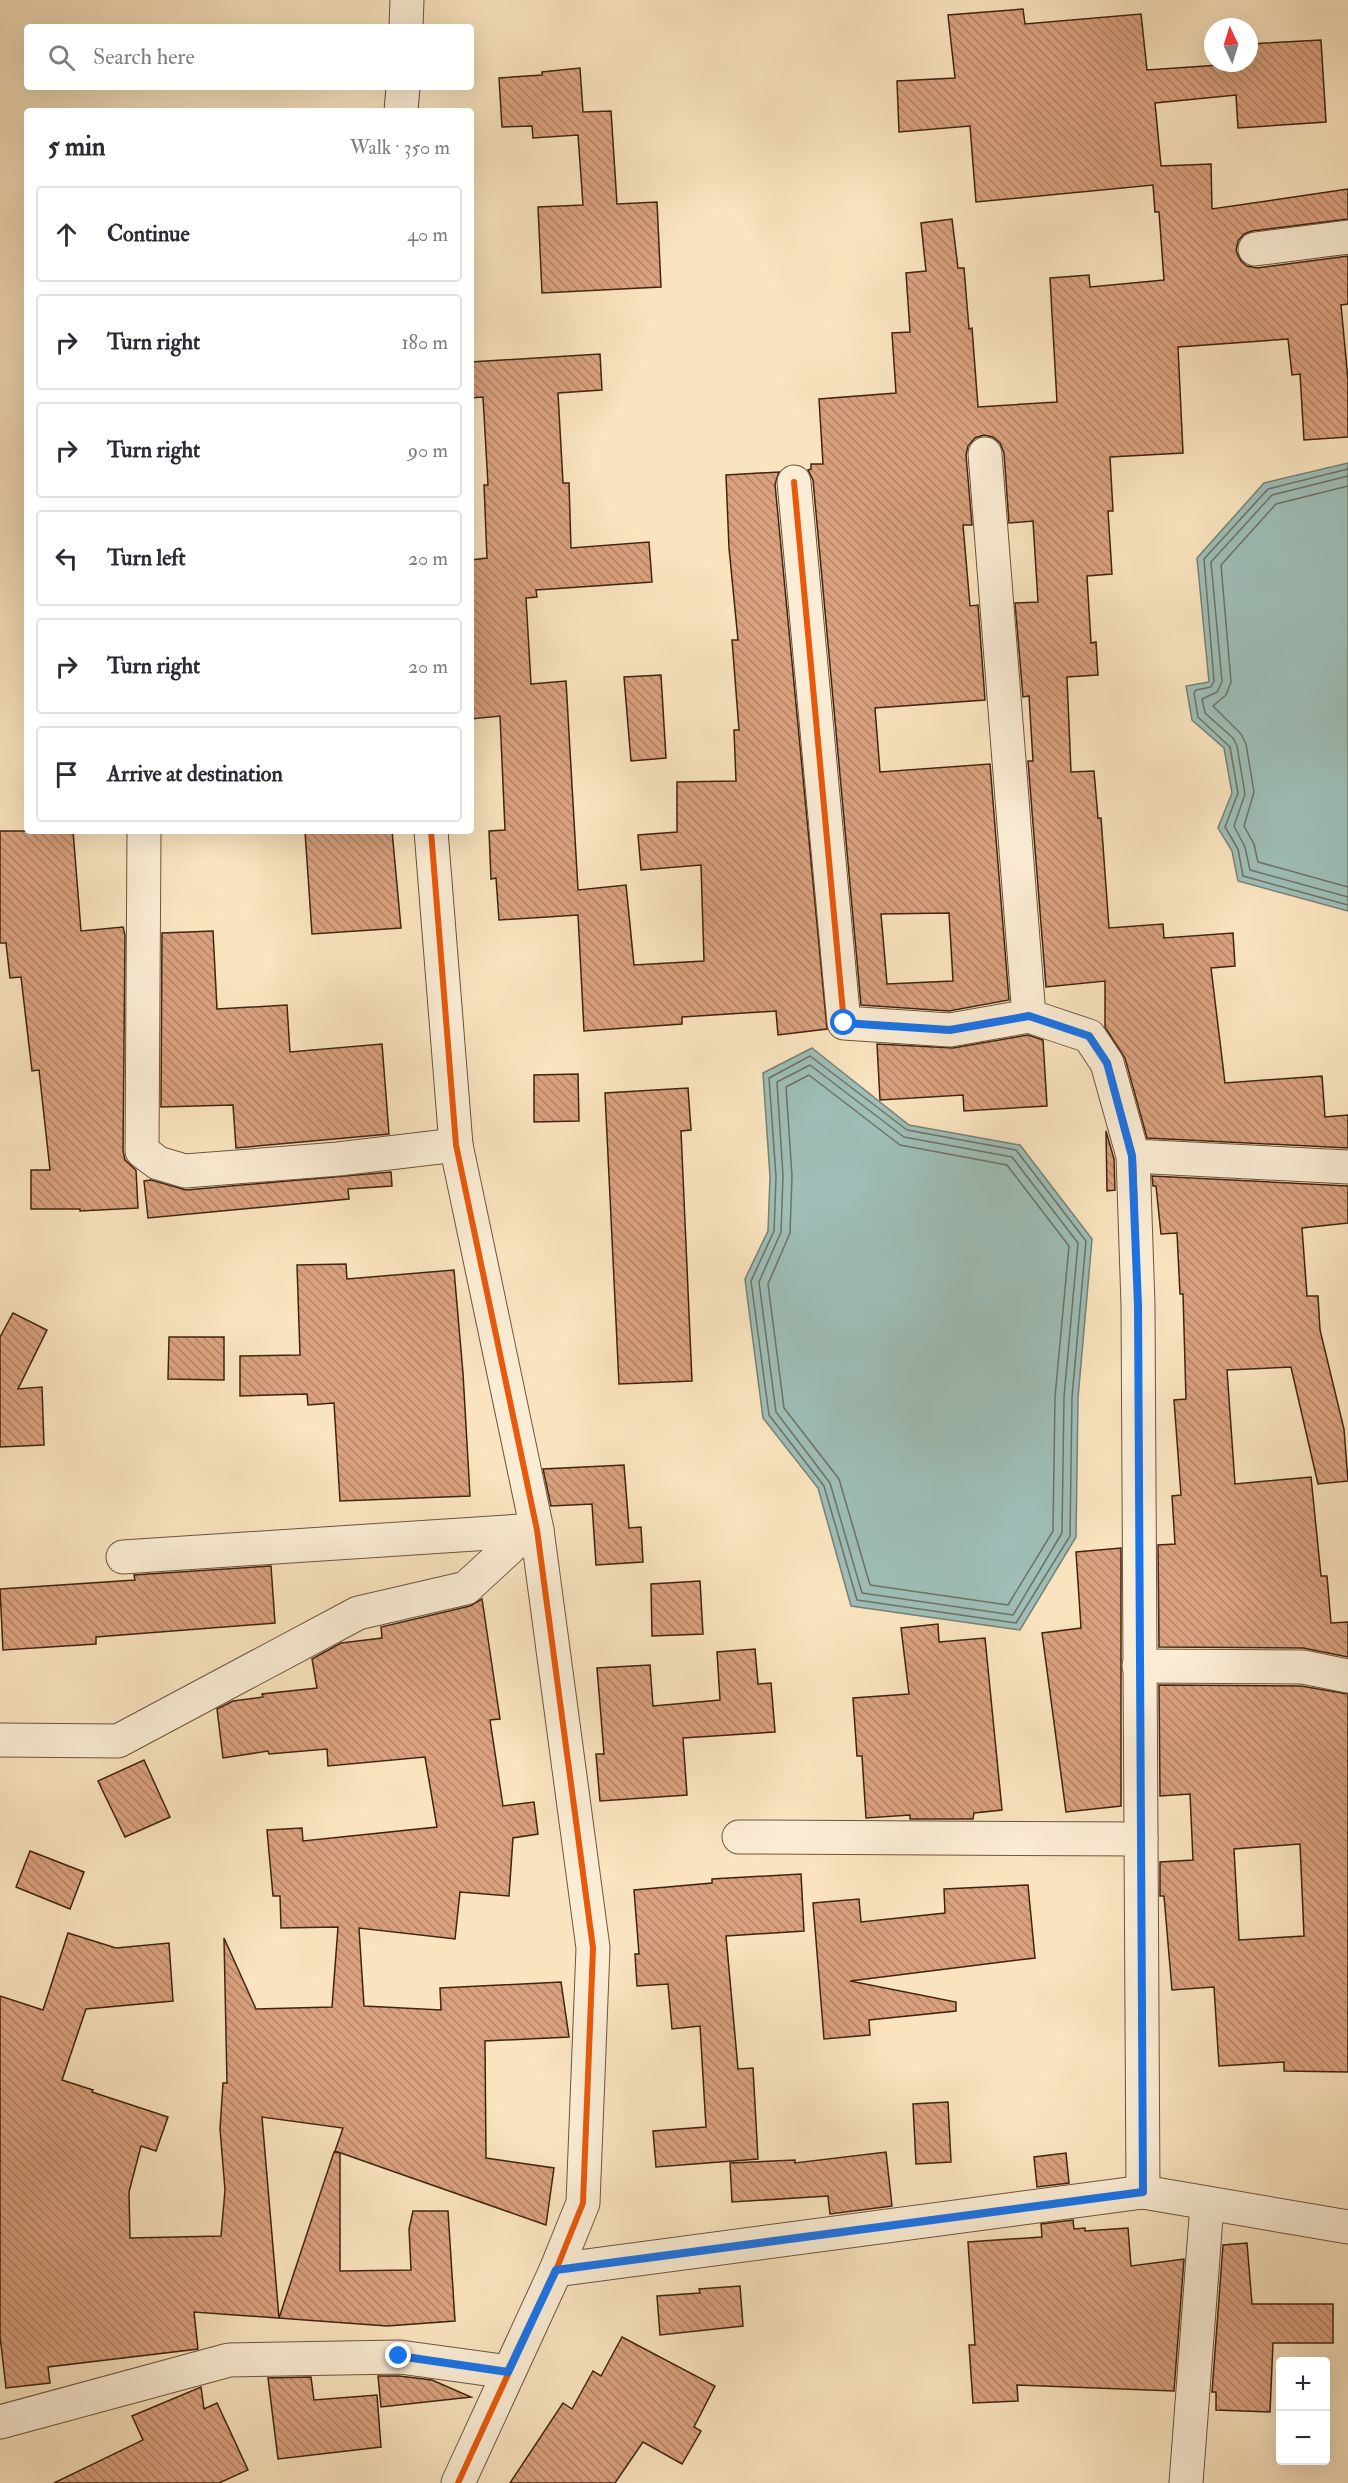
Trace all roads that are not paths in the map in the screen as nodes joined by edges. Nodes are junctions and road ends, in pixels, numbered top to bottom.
1 (407, 0) edge
2 (406, 24) edge
3 (403, 90) edge
4 (401, 108) edge
5 (1348, 237) edge
6 (1255, 249) dead end
7 (986, 454) dead end
8 (794, 482) dead end
9 (144, 834) edge
10 (430, 834) edge
11 (1029, 1016) junction
12 (456, 1145) junction
13 (1132, 1156) junction
14 (1348, 1167) edge
15 (533, 1530) junction
16 (123, 1557) dead end
17 (1139, 1666) junction
18 (1348, 1676) edge
19 (0, 1740) edge
20 (739, 1837) dead end
21 (1141, 1839) junction
22 (1143, 2192) junction
23 (1207, 2204) junction
24 (1348, 2227) edge
25 (556, 2270) junction
26 (508, 2372) junction
27 (0, 2422) edge
28 (458, 2483) edge
29 (1186, 2483) edge

1 - 2 street
3 - 4 street
5 - 6 street
7 - 11 street
8 - 11 street
9 - 12 street
10 - 12 street
11 - 13 street
12 - 15 street
13 - 14 street
13 - 17 street
15 - 16 street
15 - 19 street
15 - 25 street
17 - 18 street
17 - 21 street
20 - 21 street
21 - 22 street
22 - 23 street
22 - 25 street
23 - 24 street
23 - 29 street
25 - 26 street
26 - 27 street
26 - 28 street

